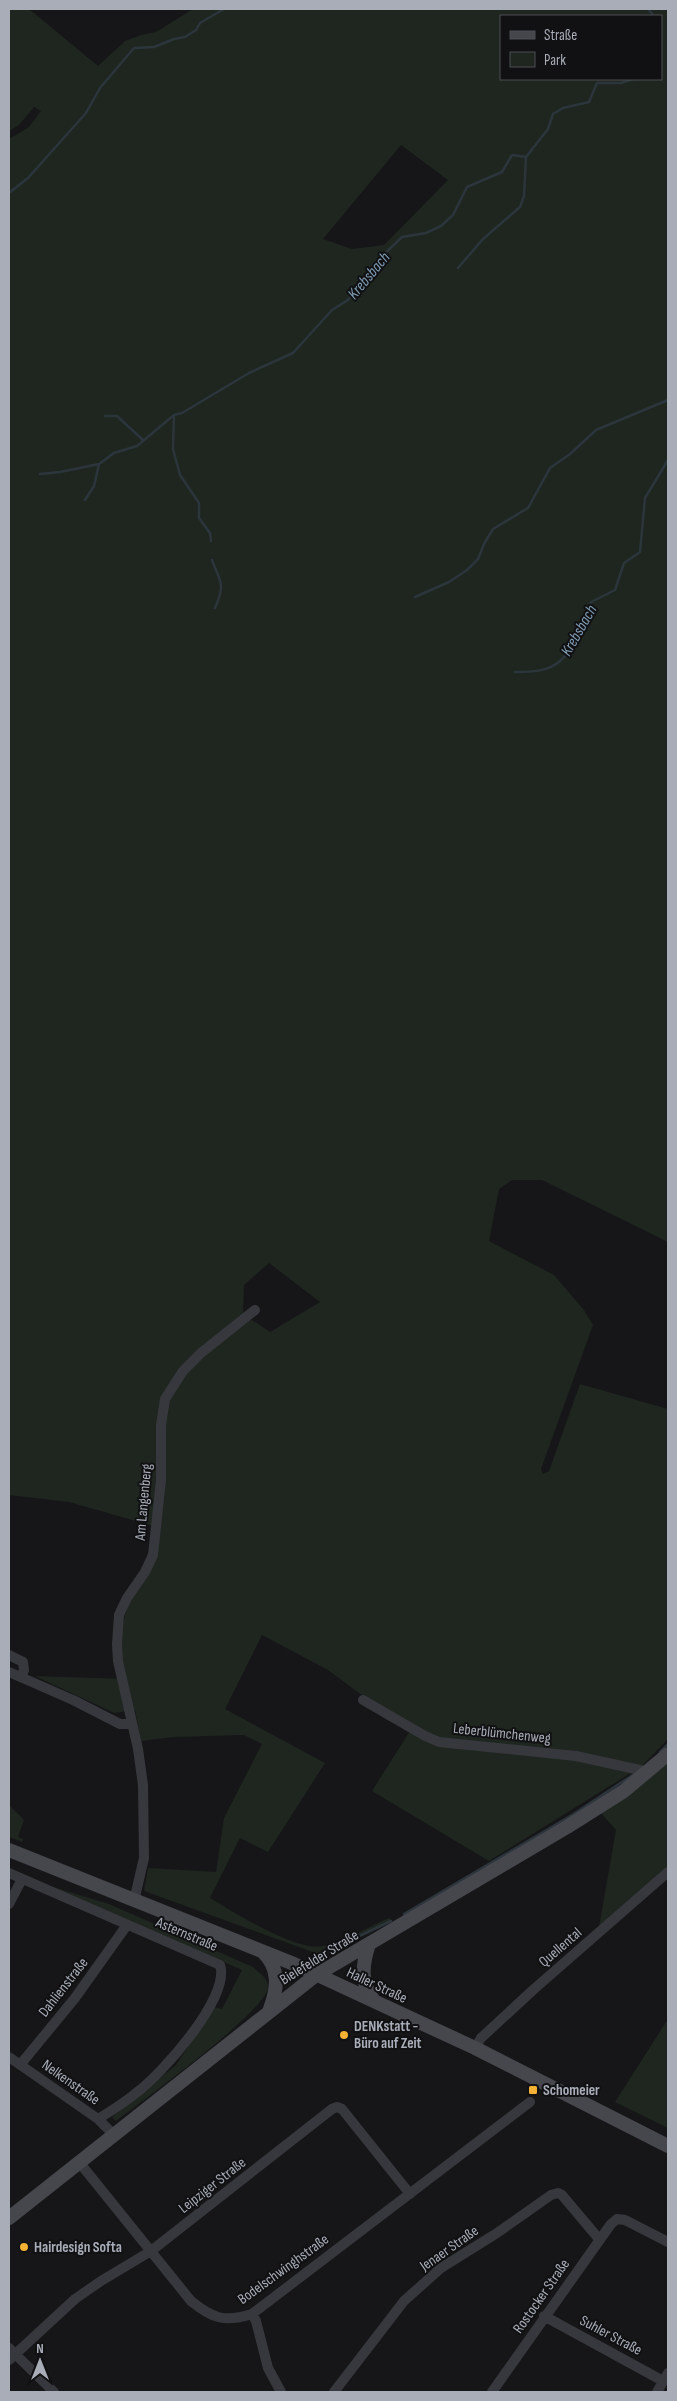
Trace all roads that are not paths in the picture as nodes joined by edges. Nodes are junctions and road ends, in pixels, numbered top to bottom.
1 (255, 1310) dead end
2 (9, 1655) edge
3 (9, 1672) edge
4 (21, 1677) junction
5 (363, 1700) dead end
6 (132, 1724) junction
7 (668, 1754) edge
8 (646, 1774) junction
9 (9, 1850) edge
10 (668, 1872) edge
11 (9, 1873) edge
12 (22, 1879) junction
13 (134, 1901) junction
14 (9, 1904) edge
15 (128, 1926) junction
16 (369, 1944) junction
17 (260, 1949) junction
18 (316, 1975) junction
19 (374, 2001) junction
20 (270, 2010) junction
21 (475, 2048) junction
22 (9, 2057) edge
23 (20, 2065) junction
24 (530, 2102) dead end
25 (98, 2119) junction
26 (113, 2134) junction
27 (668, 2146) edge
28 (79, 2162) junction
29 (410, 2194) junction
30 (9, 2218) edge
31 (599, 2239) junction
32 (668, 2242) edge
33 (151, 2251) junction
34 (252, 2314) junction
35 (544, 2316) junction
36 (11, 2354) edge
37 (666, 2377) edge
38 (54, 2392) edge
39 (281, 2392) edge
40 (334, 2392) edge
41 (492, 2392) edge
42 (656, 2392) edge

1 - 6 street, Am Langenberg
2 - 4 street
3 - 4 street
4 - 6 street
5 - 8 street, Leberblümchenweg
6 - 13 street, Am Langenberg
7 - 8 main road, Bielefelder Straße
8 - 16 main road, Bielefelder Straße
9 - 13 main road, Haller Straße
10 - 21 street, Quellental
11 - 12 street, Asternstraße
12 - 14 street
12 - 15 street, Asternstraße
13 - 17 main road, Haller Straße
15 - 23 street, Dahlienstraße
15 - 25 street, Asternstraße
16 - 18 main road, Bielefelder Straße
16 - 19 main road
17 - 18 main road, Haller Straße
17 - 20 main road
18 - 19 main road, Haller Straße
18 - 20 main road, Bielefelder Straße
19 - 21 main road, Haller Straße
20 - 26 main road, Bielefelder Straße
21 - 27 main road, Haller Straße
22 - 23 street, Nelkenstraße
23 - 25 street, Nelkenstraße
24 - 29 street, Bodelschwinghstraße
25 - 26 street, Nelkenstraße
26 - 28 main road, Bielefelder Straße
28 - 30 main road, Bielefelder Straße
28 - 33 street, Bodelschwinghstraße
29 - 33 street, Leipziger Straße
29 - 34 street, Bodelschwinghstraße
31 - 32 street, Rostocker Straße
31 - 35 street, Rostocker Straße
31 - 40 street, Jenaer Straße
33 - 34 street, Bodelschwinghstraße
33 - 36 street, Leipziger Straße
34 - 39 street
35 - 37 street, Suhler Straße
35 - 41 street, Rostocker Straße
36 - 38 street
37 - 42 street

